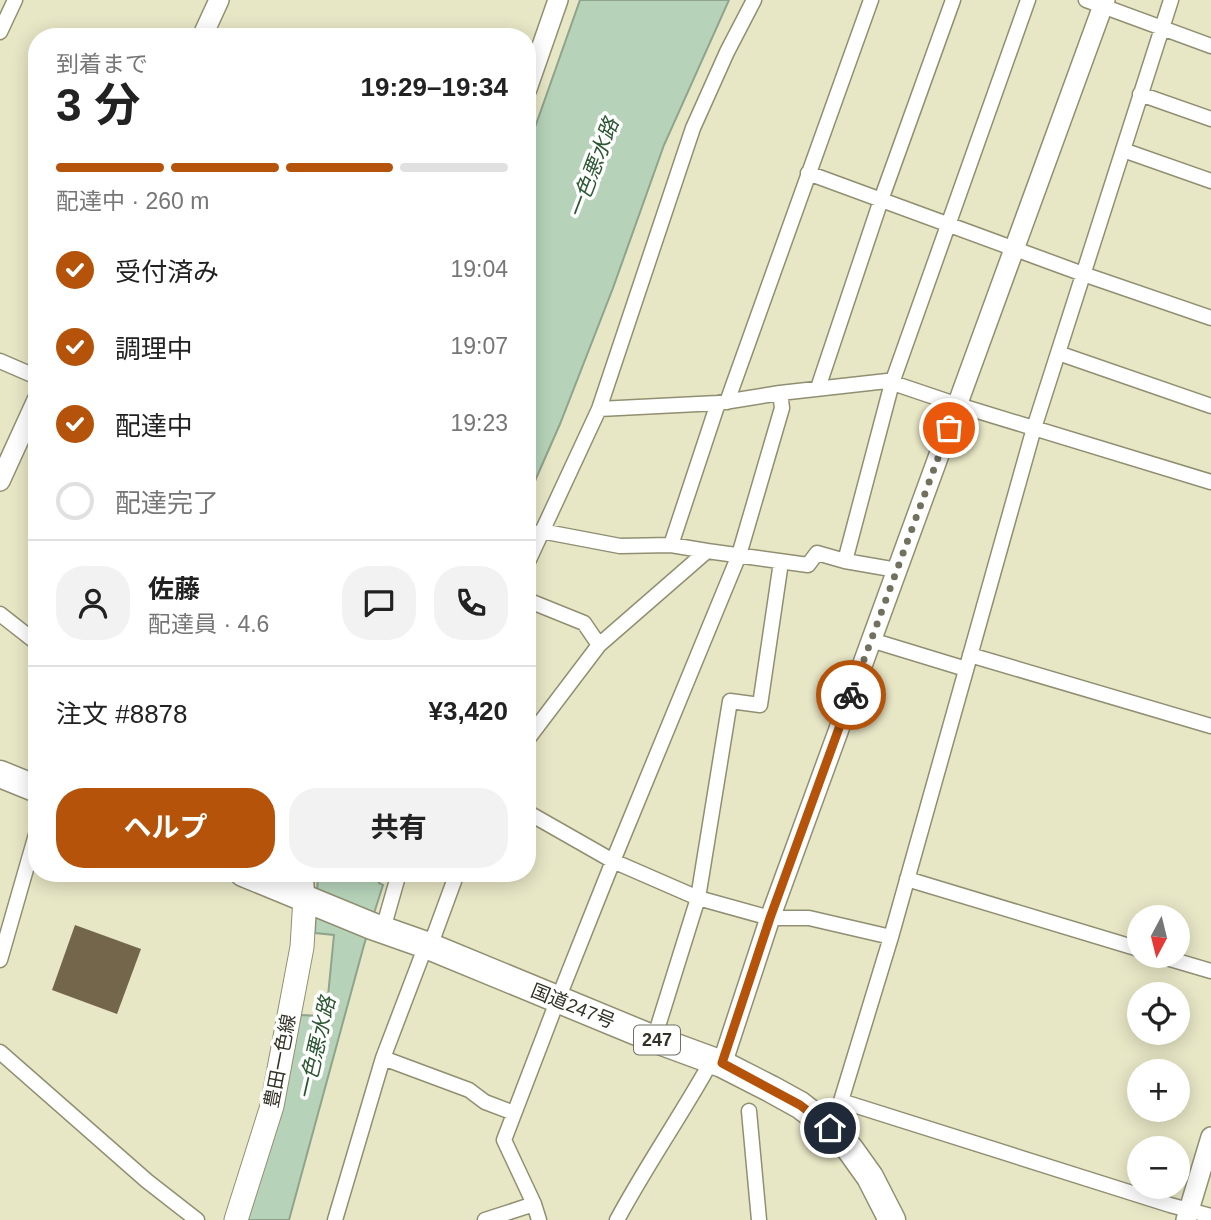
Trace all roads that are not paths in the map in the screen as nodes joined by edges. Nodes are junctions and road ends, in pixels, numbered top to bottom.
1 (15, 0) edge
2 (219, 0) edge
3 (558, 0) edge
4 (754, 0) edge
5 (871, 0) edge
6 (953, 0) edge
7 (1028, 0) edge
8 (1171, 0) edge
9 (1098, 2) edge
10 (206, 28) edge
11 (1161, 28) junction
12 (0, 32) edge
13 (1211, 46) edge
14 (536, 63) edge
15 (1140, 94) junction
16 (1211, 119) edge
17 (1122, 150) junction
18 (808, 173) junction
19 (1211, 181) edge
20 (881, 200) junction
21 (947, 224) junction
22 (1014, 248) junction
23 (1083, 274) junction
24 (1211, 318) edge
25 (1058, 353) junction
26 (0, 360) edge
27 (28, 373) edge
28 (892, 383) junction
29 (818, 388) junction
30 (780, 393) junction
31 (722, 402) junction
32 (958, 405) junction
33 (1211, 407) edge
34 (599, 409) junction
35 (28, 420) edge
36 (1034, 428) junction
37 (0, 481) edge
38 (1211, 482) edge
39 (541, 531) junction
40 (536, 543) edge
41 (671, 545) junction
42 (707, 551) junction
43 (739, 555) junction
44 (845, 561) junction
45 (781, 562) junction
46 (897, 570) junction
47 (536, 604) edge
48 (0, 614) edge
49 (28, 636) edge
50 (871, 640) junction
51 (599, 645) junction
52 (968, 662) junction
53 (1211, 726) edge
54 (536, 728) edge
55 (0, 774) edge
56 (28, 785) edge
57 (536, 817) edge
58 (613, 861) junction
59 (28, 862) edge
60 (907, 879) junction
61 (274, 882) edge
62 (395, 882) edge
63 (454, 882) edge
64 (308, 892) edge
65 (698, 898) junction
66 (770, 918) junction
67 (377, 928) junction
68 (891, 937) junction
69 (426, 945) junction
70 (1127, 945) edge
71 (0, 960) edge
72 (1190, 965) edge
73 (1211, 971) edge
74 (558, 999) junction
75 (654, 1039) junction
76 (0, 1052) edge
77 (383, 1058) junction
78 (722, 1063) junction
79 (841, 1101) junction
80 (749, 1111) dead end
81 (514, 1113) junction
82 (830, 1128) junction
83 (1211, 1137) edge
84 (534, 1203) junction
85 (1187, 1214) edge
86 (1211, 1216) edge
87 (197, 1220) edge
88 (236, 1220) edge
89 (335, 1220) edge
90 (485, 1220) edge
91 (539, 1220) edge
92 (617, 1220) edge
93 (759, 1220) edge
94 (892, 1220) edge

1 - 12 street
2 - 10 street
3 - 14 street
4 - 34 street
5 - 18 street
6 - 20 street
7 - 21 street
8 - 11 street
9 - 11 street
9 - 22 street
11 - 13 street
11 - 15 street
15 - 16 street
15 - 17 street
17 - 19 street
17 - 23 street
18 - 20 street
18 - 31 street
20 - 21 street
20 - 29 street
21 - 22 street
21 - 28 street
22 - 23 street
22 - 32 street
23 - 24 street
23 - 25 street
25 - 33 street
25 - 36 street
26 - 27 street
28 - 29 street
28 - 32 street
28 - 44 street
29 - 30 street
30 - 31 street
30 - 43 street
31 - 34 street
31 - 41 street
32 - 36 street
32 - 46 street
34 - 39 street
35 - 37 street
36 - 38 street
36 - 52 street
39 - 40 street
39 - 41 street
41 - 42 street
42 - 43 street
42 - 51 street
43 - 45 street
43 - 58 street
44 - 45 street
44 - 46 street
45 - 65 street
46 - 50 street
47 - 51 street
48 - 49 street
50 - 52 street
50 - 66 street
51 - 54 street
52 - 53 street
52 - 60 street
55 - 56 highway
57 - 58 street
58 - 65 street
58 - 74 street
59 - 71 street
60 - 68 street
60 - 70 street
61 - 64 highway, 国道247号 / 247
62 - 67 street
63 - 69 street
64 - 67 highway, 国道247号 / 247
64 - 88 main road, 豊田一色線
65 - 66 street
65 - 75 street
66 - 68 street
66 - 78 street
67 - 69 highway, 国道247号 / 247
68 - 79 street
69 - 74 highway, 国道247号 / 247
69 - 77 street
72 - 73 street
74 - 75 highway, 国道247号 / 247
74 - 81 street
75 - 78 highway, 国道247号 / 247
76 - 87 street
77 - 81 street
77 - 89 street
78 - 82 highway, 国道247号 / 247
78 - 92 street
79 - 82 street
79 - 85 street
80 - 93 street
81 - 84 street
82 - 94 highway, 国道247号 / 247
83 - 85 street
84 - 90 street
84 - 91 street
85 - 86 street

